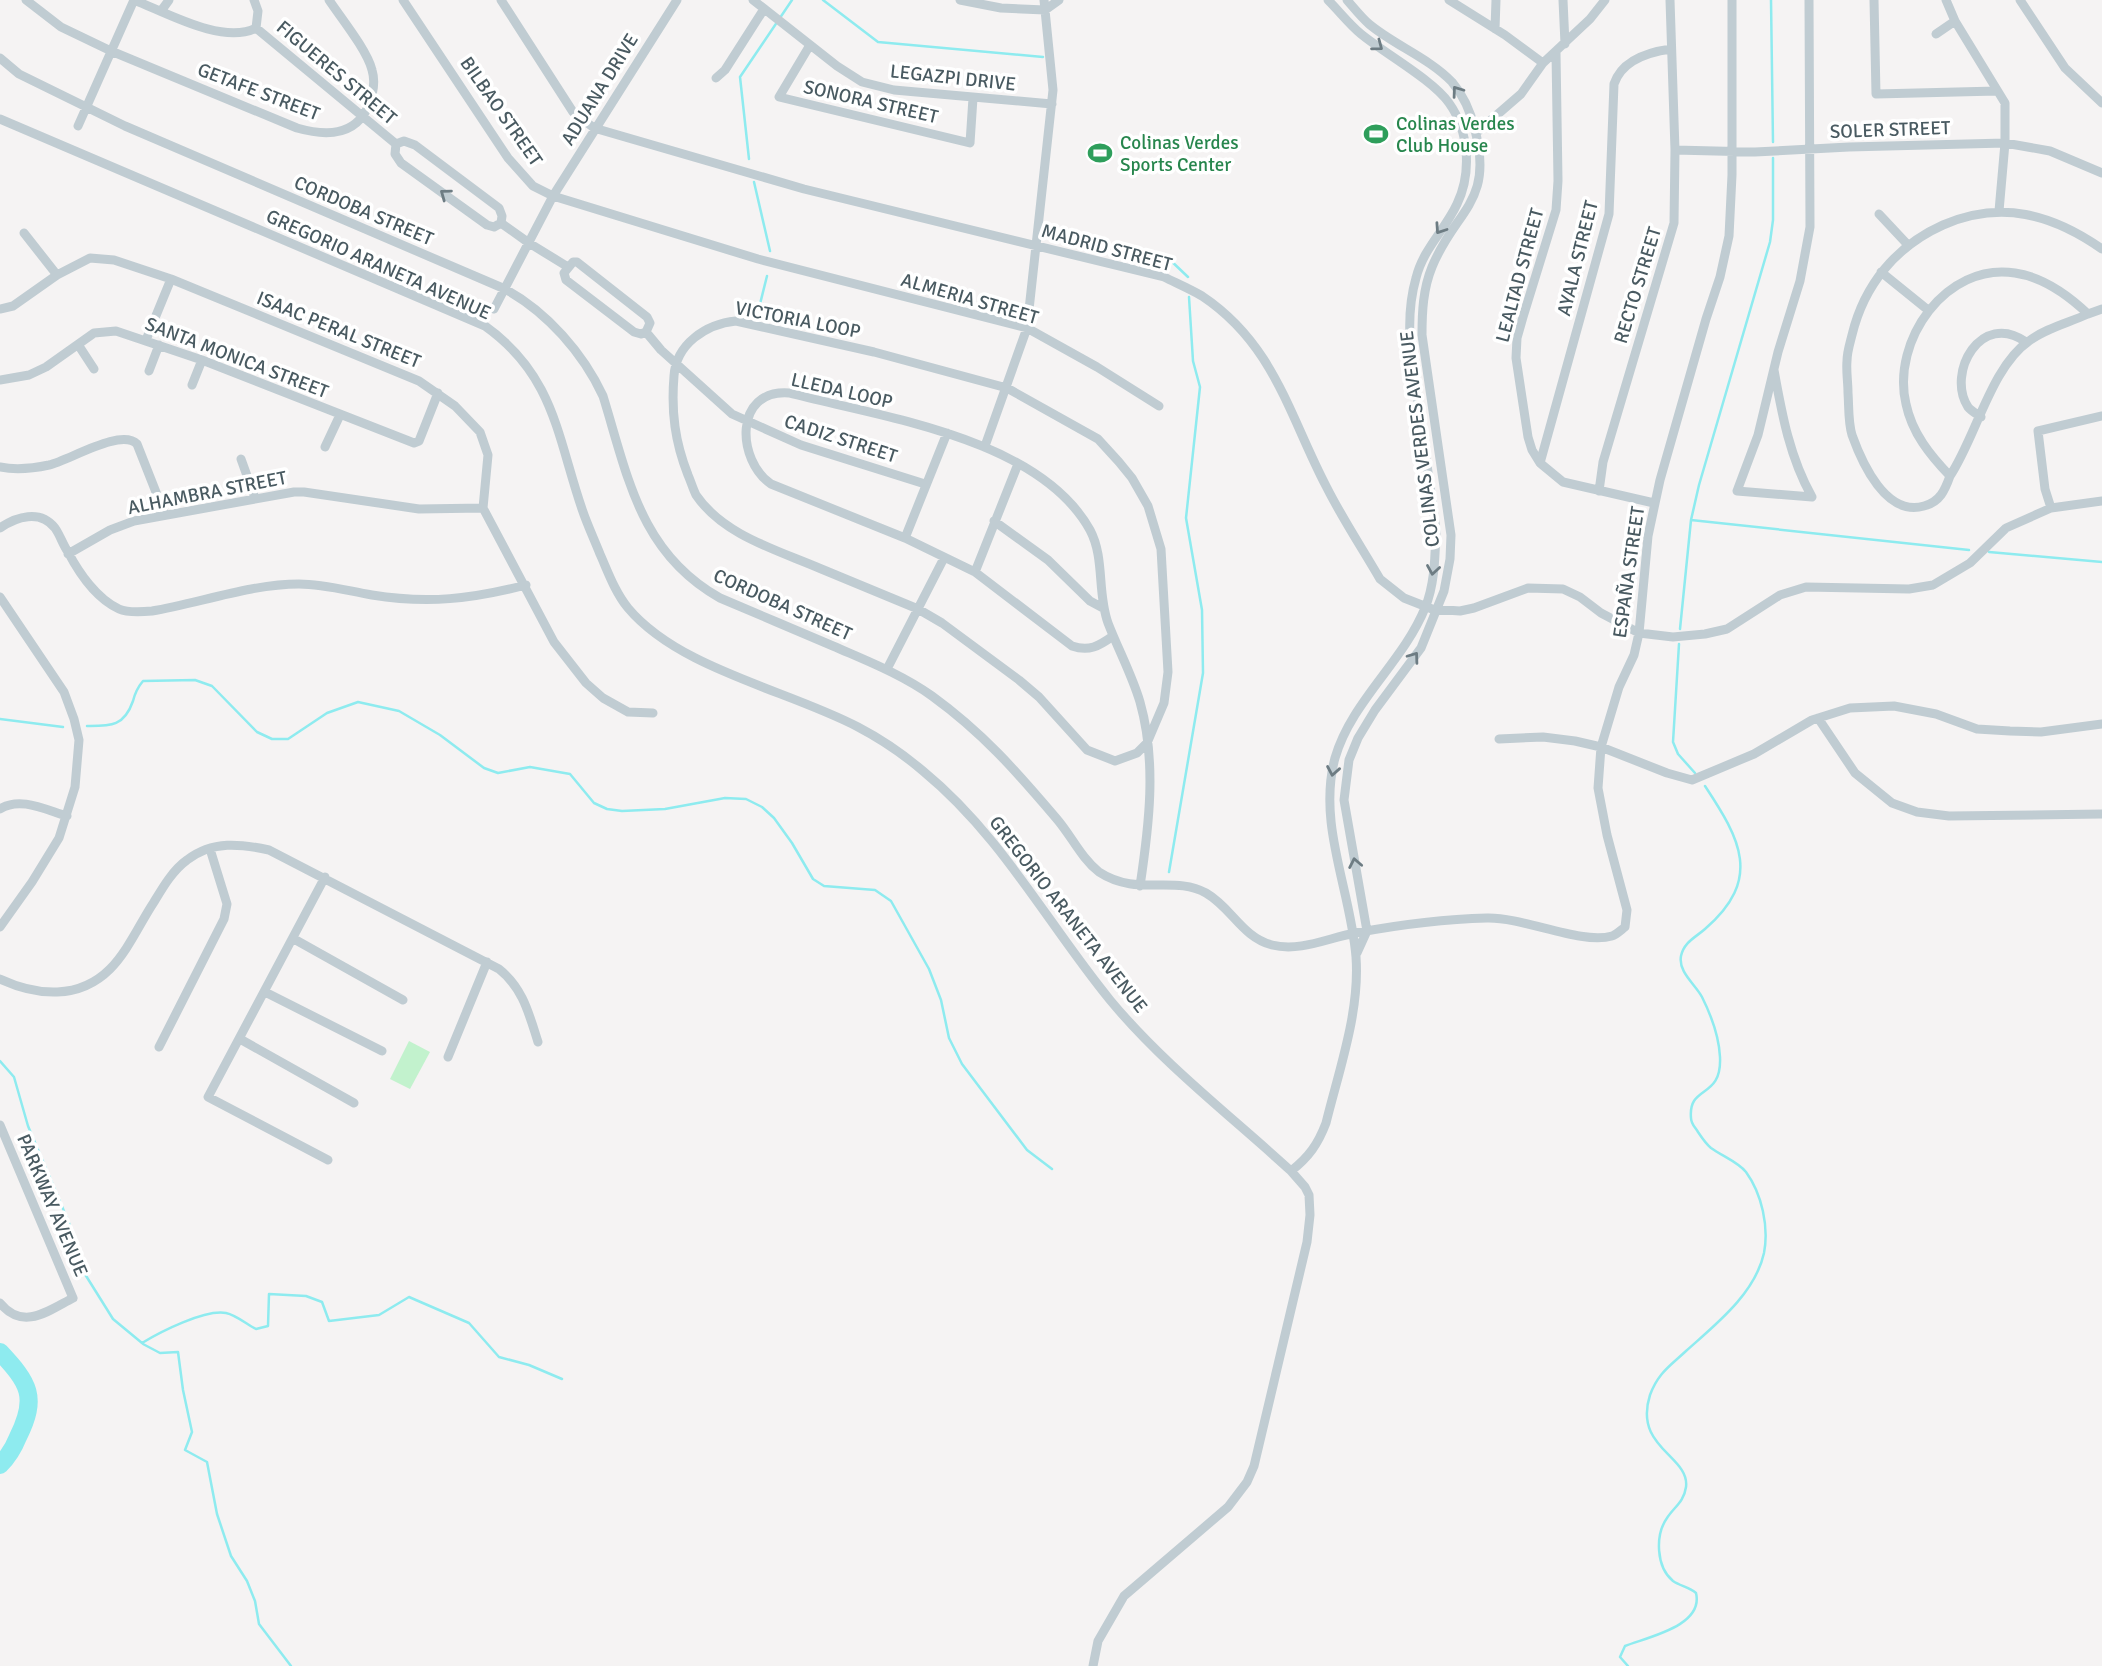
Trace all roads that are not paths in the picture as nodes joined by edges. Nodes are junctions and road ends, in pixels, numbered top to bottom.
1 (26, 0) edge
2 (134, 0) edge
3 (169, 0) edge
4 (254, 0) edge
5 (329, 0) edge
6 (403, 0) edge
7 (501, 0) edge
8 (677, 0) edge
9 (752, 0) edge
10 (960, 0) edge
11 (1059, 0) edge
12 (1328, 0) edge
13 (1347, 0) edge
14 (1449, 0) edge
15 (1496, 0) edge
16 (1563, 0) edge
17 (1605, 0) edge
18 (1670, 0) edge
19 (1732, 0) edge
20 (1809, 0) edge
21 (1874, 0) edge
22 (1947, 0) edge
23 (2020, 0) edge
24 (1045, 5) edge
25 (764, 9) junction
26 (161, 11) junction
27 (1955, 21) junction
28 (256, 28) junction
29 (1495, 29) junction
30 (1936, 34) dead end
31 (1565, 44) junction
32 (810, 45) junction
33 (1671, 49) junction
34 (111, 51) junction
35 (1556, 53) junction
36 (0, 58) edge
37 (1543, 63) junction
38 (716, 78) dead end
39 (1997, 91) junction
40 (973, 98) junction
41 (2102, 103) edge
42 (1052, 104) junction
43 (86, 108) junction
44 (364, 116) junction
45 (0, 119) edge
46 (78, 126) dead end
47 (594, 128) junction
48 (1476, 133) junction
49 (2005, 143) junction
50 (396, 144) junction
51 (1675, 150) junction
52 (1810, 150) junction
53 (1732, 151) junction
54 (2102, 173) edge
55 (553, 196) junction
56 (1999, 211) junction
57 (1879, 214) dead end
58 (501, 223) junction
59 (24, 233) dead end
60 (529, 243) junction
61 (1908, 245) junction
62 (1037, 247) junction
63 (2102, 249) edge
64 (758, 259) joint
65 (568, 267) junction
66 (1881, 272) junction
67 (57, 275) junction
68 (171, 279) junction
69 (505, 289) junction
70 (0, 309) edge
71 (494, 309) dead end
72 (2102, 309) edge
73 (1928, 310) junction
74 (2088, 314) junction
75 (1027, 328) junction
76 (646, 332) junction
77 (146, 340) junction
78 (2026, 342) junction
79 (159, 345) junction
80 (79, 346) junction
81 (202, 360) junction
82 (675, 362) junction
83 (94, 369) dead end
84 (1774, 370) junction
85 (149, 371) dead end
86 (0, 380) edge
87 (192, 385) dead end
88 (1007, 388) junction
89 (438, 393) junction
90 (1158, 406) dead end
91 (340, 415) junction
92 (1981, 416) junction
93 (2102, 416) edge
94 (747, 420) junction
95 (947, 433) junction
96 (985, 446) junction
97 (325, 447) dead end
98 (241, 459) dead end
99 (1540, 463) junction
100 (1018, 464) junction
101 (0, 467) edge
102 (1950, 476) junction
103 (925, 484) junction
104 (1599, 491) junction
105 (255, 498) junction
106 (2102, 501) edge
107 (1654, 503) junction
108 (483, 508) junction
109 (2051, 508) junction
110 (165, 515) junction
111 (994, 520) junction
112 (0, 528) edge
113 (905, 538) junction
114 (68, 554) junction
115 (944, 558) junction
116 (975, 572) junction
117 (526, 585) junction
118 (0, 597) edge
119 (1426, 607) junction
120 (1103, 608) junction
121 (918, 609) junction
122 (1438, 609) junction
123 (1639, 633) junction
124 (1113, 636) junction
125 (887, 669) junction
126 (653, 713) dead end
127 (1818, 718) junction
128 (2102, 724) edge
129 (1499, 739) dead end
130 (1147, 743) junction
131 (1601, 747) junction
132 (0, 810) edge
133 (2102, 814) edge
134 (67, 816) junction
135 (210, 849) junction
136 (325, 877) junction
137 (1140, 886) junction
138 (0, 927) edge
139 (1367, 931) junction
140 (1353, 933) junction
141 (293, 939) junction
142 (1356, 956) junction
143 (487, 962) junction
144 (0, 979) edge
145 (265, 992) junction
146 (403, 1000) dead end
147 (240, 1039) junction
148 (538, 1042) dead end
149 (159, 1047) dead end
150 (382, 1051) dead end
151 (448, 1057) dead end
152 (354, 1102) dead end
153 (0, 1125) edge
154 (328, 1160) dead end
155 (1292, 1171) junction
156 (0, 1303) edge
157 (1093, 1666) edge

1 - 34 street, GETAFE STREET
2 - 26 street
2 - 34 street
3 - 26 street
4 - 28 street
5 - 44 street
6 - 55 street, BILBAO STREET
7 - 47 street, MADRID STREET
8 - 47 street, ADUANA DRIVE
9 - 25 street, LEGAZPI DRIVE
10 - 24 street
11 - 24 street
12 -> 119 street, COLINAS VERDES AVENUE
48 -> 13 street, COLINAS VERDES AVENUE
14 - 29 street
15 - 29 street
16 - 31 street
17 - 31 street
18 - 33 street, RECTO STREET
19 - 53 street, ESPAÑA STREET
20 - 52 street
21 - 39 street
22 - 27 street
23 - 41 street
24 - 42 street
25 - 32 street, LEGAZPI DRIVE
25 - 38 street
26 - 28 street
27 - 30 street
27 - 39 street
28 - 44 street, FIGUERES STREET
29 - 37 street
31 - 35 street
32 - 40 street, LEGAZPI DRIVE
32 - 40 street, SONORA STREET
33 - 51 street, RECTO STREET
33 - 99 street, AYALA STREET
34 - 43 street
34 - 44 street, GETAFE STREET
35 - 37 street
35 - 99 street, LEALTAD STREET
36 - 43 street, CORDOBA STREET
37 - 48 street
39 - 49 street
40 - 42 street, LEGAZPI DRIVE
42 - 62 street
43 - 46 street
43 - 69 street, CORDOBA STREET
44 - 50 street, FIGUERES STREET
45 - 155 street, GREGORIO ARANETA AVENUE
47 - 55 street, ADUANA DRIVE
47 - 62 street, MADRID STREET
48 - 122 street, COLINAS VERDES AVENUE
49 - 52 street, SOLER STREET
49 - 54 street, SOLER STREET
49 - 56 street
50 - 58 street, FIGUERES STREET
58 -> 50 street, FIGUERES STREET
51 - 53 street, SOLER STREET
51 - 104 street, RECTO STREET
52 - 53 street, SOLER STREET
52 - 84 street
53 - 107 street, ESPAÑA STREET
55 - 60 street, ADUANA DRIVE
55 - 64 street, BILBAO STREET
56 - 61 street
56 - 63 street
57 - 61 street
58 - 60 street, FIGUERES STREET
59 - 67 street
60 - 65 street, FIGUERES STREET
60 - 69 street, ADUANA DRIVE
61 - 66 street
62 - 75 street
62 - 119 street, MADRID STREET
64 - 75 street, ALMERIA STREET
65 - 76 street
65 - 76 street, FIGUERES STREET
66 - 73 street
66 - 102 street
67 - 68 street, ISAAC PERAL STREET
67 - 70 street, ISAAC PERAL STREET
68 - 77 street
68 - 89 street, ISAAC PERAL STREET
69 - 71 street, ADUANA DRIVE
69 - 125 street, CORDOBA STREET
72 - 74 street
73 - 74 street
73 - 102 street
74 - 78 street
75 - 88 street
75 - 90 street, ALMERIA STREET
76 - 82 street, CADIZ STREET
77 - 79 street, SANTA MONICA STREET
77 - 80 street, SANTA MONICA STREET
78 - 92 street
78 - 92 street
79 - 81 street, SANTA MONICA STREET
79 - 85 street
80 - 83 street
80 - 86 street, SANTA MONICA STREET
81 - 87 street
81 - 91 street, SANTA MONICA STREET
82 - 88 street, VICTORIA LOOP
82 - 94 street, CADIZ STREET
82 - 121 street
84 - 84 street
88 - 96 street
88 - 130 street, VICTORIA LOOP
89 - 91 street, SANTA MONICA STREET
89 - 108 street, ISAAC PERAL STREET
91 - 97 street
92 - 102 street
93 - 109 street
94 - 95 street, LLEDA LOOP
94 - 103 street, CADIZ STREET
94 - 113 street
95 - 96 street, LLEDA LOOP
95 - 103 street
96 - 100 street, LLEDA LOOP
98 - 105 street
99 - 104 street
100 - 111 street
100 - 120 street, LLEDA LOOP
101 - 110 street
103 - 113 street
104 - 107 street
105 - 108 street, ALHAMBRA STREET
105 - 110 street, ALHAMBRA STREET
106 - 109 street
107 - 123 street, ESPAÑA STREET
108 - 117 street
109 - 123 street
110 - 114 street, ALHAMBRA STREET
111 - 116 street
111 - 120 street
112 - 114 street
113 - 115 street
114 - 117 street
115 - 116 street
115 - 121 street
116 - 124 street
117 - 126 street
118 - 134 street
119 - 122 street, MADRID STREET
119 -> 140 street, COLINAS VERDES AVENUE
120 - 124 street, LLEDA LOOP
121 - 125 street
121 - 130 street
122 - 123 street, MADRID STREET
139 -> 122 street, COLINAS VERDES AVENUE
123 - 131 street, ESPAÑA STREET
124 - 130 street, LLEDA LOOP
125 - 137 street, CORDOBA STREET
127 - 128 street
127 - 131 street
127 - 133 street
129 - 131 street
130 - 137 street, LLEDA LOOP
131 - 139 street, ESPAÑA STREET
132 - 134 street
134 - 138 street
135 - 136 street
135 - 144 street
135 - 149 street
136 - 141 street
136 - 143 street
137 - 140 street, CORDOBA STREET
139 - 140 street, CORDOBA STREET
139 - 142 street, COLINAS VERDES AVENUE
140 - 142 street, COLINAS VERDES AVENUE
141 - 145 street
141 - 146 street
142 - 155 street, COLINAS VERDES AVENUE
143 - 148 street
143 - 151 street
145 - 147 street
145 - 150 street
147 - 152 street
147 - 154 street
153 - 156 street, PARKWAY AVENUE
155 - 157 street, GREGORIO ARANETA AVENUE

